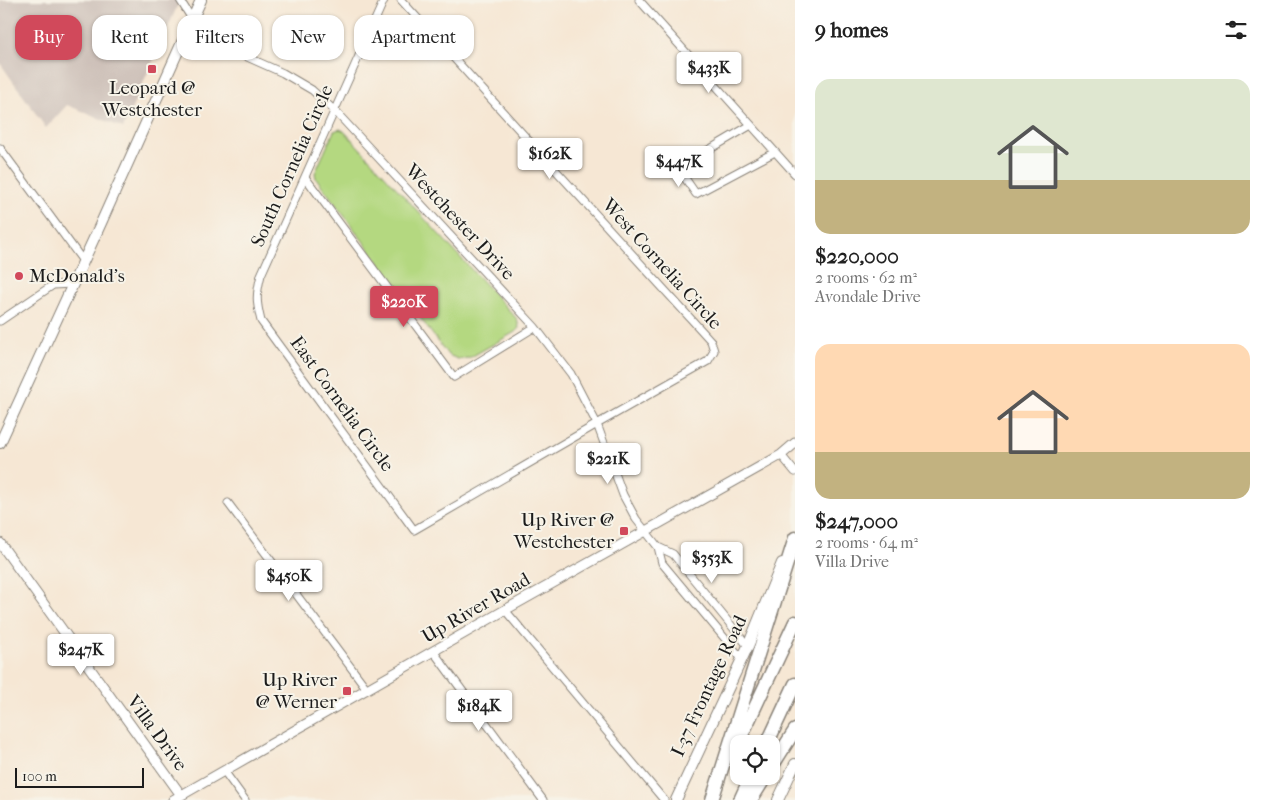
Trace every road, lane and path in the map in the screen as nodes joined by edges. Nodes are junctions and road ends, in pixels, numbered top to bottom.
1 (180, 0) edge
2 (201, 0) edge
3 (384, 0) edge
4 (401, 0) edge
5 (639, 0) edge
6 (189, 15) edge
7 (194, 15) edge
8 (177, 52) edge
9 (254, 60) edge
10 (335, 111) junction
11 (751, 125) junction
12 (0, 148) edge
13 (775, 152) junction
14 (795, 174) edge
15 (305, 177) junction
16 (83, 261) junction
17 (72, 284) junction
18 (257, 292) joint
19 (0, 321) edge
20 (535, 327) junction
21 (597, 424) junction
22 (0, 442) edge
23 (795, 443) edge
24 (781, 455) junction
25 (795, 472) edge
26 (228, 503) dead end
27 (795, 530) edge
28 (645, 532) junction
29 (795, 538) edge
30 (0, 543) edge
31 (658, 547) junction
32 (505, 610) junction
33 (795, 622) edge
34 (748, 646) junction
35 (433, 650) junction
36 (742, 659) junction
37 (795, 684) edge
38 (367, 689) junction
39 (795, 730) edge
40 (771, 735) edge
41 (780, 754) edge
42 (795, 764) edge
43 (224, 771) junction
44 (747, 785) edge
45 (760, 785) edge
46 (177, 798) edge
47 (245, 800) edge
48 (543, 800) edge
49 (664, 800) edge
50 (676, 800) edge
51 (712, 800) edge
52 (740, 800) edge
53 (751, 800) edge
54 (778, 800) edge

1 - 6 street, Westchester Drive
2 - 7 main road
3 - 10 street, South Cornelia Circle
4 - 21 street, West Cornelia Circle
5 - 11 street
8 - 16 main road
9 - 10 street, Westchester Drive
10 - 15 street, South Cornelia Circle
10 - 20 street, Westchester Drive
11 - 13 street
11 - 13 street
12 - 16 street
13 - 14 street
15 - 18 street, South Cornelia Circle
15 - 20 street
16 - 17 main road
17 - 19 street
17 - 22 main road
18 - 21 street, East Cornelia Circle
20 - 21 street, Westchester Drive
21 - 28 street, Westchester Drive
23 - 24 street, Up River Road
24 - 25 street
24 - 28 street, Up River Road
26 - 38 street
27 - 34 main road, I-37 Frontage Road
28 - 31 street, Westchester Drive
28 - 32 street, Up River Road
29 - 51 highway
30 - 46 street, Villa Drive
31 - 34 street
31 - 36 street
32 - 35 street, Up River Road
32 - 49 street
33 - 51 highway
34 - 36 main road, I-37 Frontage Road
35 - 38 street, Up River Road
35 - 48 street
36 - 50 main road, I-37 Frontage Road
37 - 40 highway
38 - 43 street, Up River Road
39 - 41 highway
42 - 54 main road
43 - 46 street, Up River Road
43 - 47 street
44 - 52 highway
45 - 53 highway

